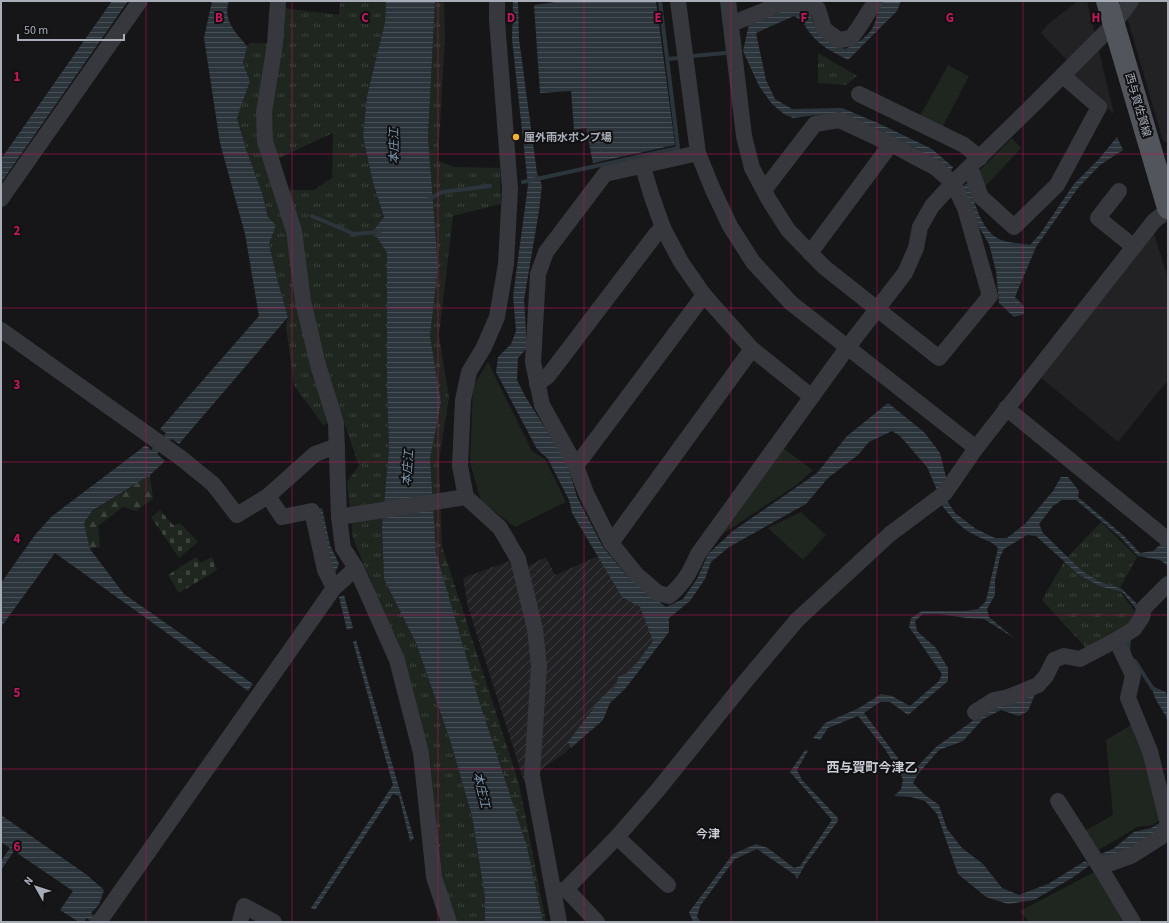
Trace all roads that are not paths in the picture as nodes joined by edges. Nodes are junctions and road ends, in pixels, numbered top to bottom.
1 (140, 1) edge
2 (278, 1) edge
3 (497, 1) edge
4 (678, 1) edge
5 (728, 1) edge
6 (876, 1) edge
7 (1107, 1) edge
8 (1131, 1) edge
9 (731, 24) junction
10 (1114, 24) junction
11 (1063, 76) junction
12 (859, 94) dead end
13 (891, 144) junction
14 (698, 153) junction
15 (643, 167) junction
16 (965, 172) junction
17 (764, 190) junction
18 (1119, 191) dead end
19 (1, 199) edge
20 (1168, 209) edge
21 (663, 228) junction
22 (1134, 247) junction
23 (810, 253) junction
24 (704, 295) junction
25 (878, 310) junction
26 (1, 330) edge
27 (848, 348) junction
28 (752, 349) junction
29 (537, 384) junction
30 (812, 397) junction
31 (1006, 408) junction
32 (337, 446) junction
33 (976, 448) junction
34 (576, 466) junction
35 (268, 496) junction
36 (460, 498) junction
37 (346, 516) junction
38 (1168, 540) edge
39 (611, 543) junction
40 (356, 568) junction
41 (1168, 584) edge
42 (334, 588) junction
43 (1116, 640) junction
44 (976, 712) dead end
45 (1058, 801) dead end
46 (1168, 825) edge
47 (617, 837) junction
48 (1100, 867) junction
49 (668, 885) dead end
50 (560, 890) junction
51 (99, 922) edge
52 (240, 922) edge
53 (274, 922) edge
54 (449, 922) edge
55 (559, 922) edge
56 (597, 922) edge
57 (1133, 922) edge

1 - 19 street
2 - 32 street
3 - 36 street
4 - 14 street
5 - 9 street
6 - 9 street
7 - 10 main road, 西与賀佐賀線
8 - 10 street
9 - 17 street
10 - 11 street
10 - 20 main road, 西与賀佐賀線
11 - 16 street
11 - 16 street
12 - 16 street
13 - 16 street
13 - 17 street
13 - 23 street
14 - 15 street
14 - 27 street
15 - 21 street
15 - 29 street
16 - 25 street
16 - 25 street
17 - 23 street
18 - 22 street
20 - 22 street
21 - 24 street
21 - 29 street
22 - 31 street
23 - 25 street
24 - 28 street
24 - 34 street
25 - 27 street
26 - 35 street
27 - 30 street
27 - 33 street
28 - 30 street
28 - 39 street
29 - 34 street
30 - 39 street
31 - 33 street
31 - 38 street
32 - 35 street
32 - 37 street
33 - 47 street
34 - 39 street
35 - 42 street
36 - 37 street
36 - 50 street
37 - 40 street
40 - 42 street
40 - 54 street
41 - 43 street
42 - 51 street
43 - 44 street
43 - 46 street
45 - 48 street
46 - 48 street
47 - 49 street
47 - 50 street
48 - 57 street
50 - 55 street
50 - 56 street
52 - 53 street

